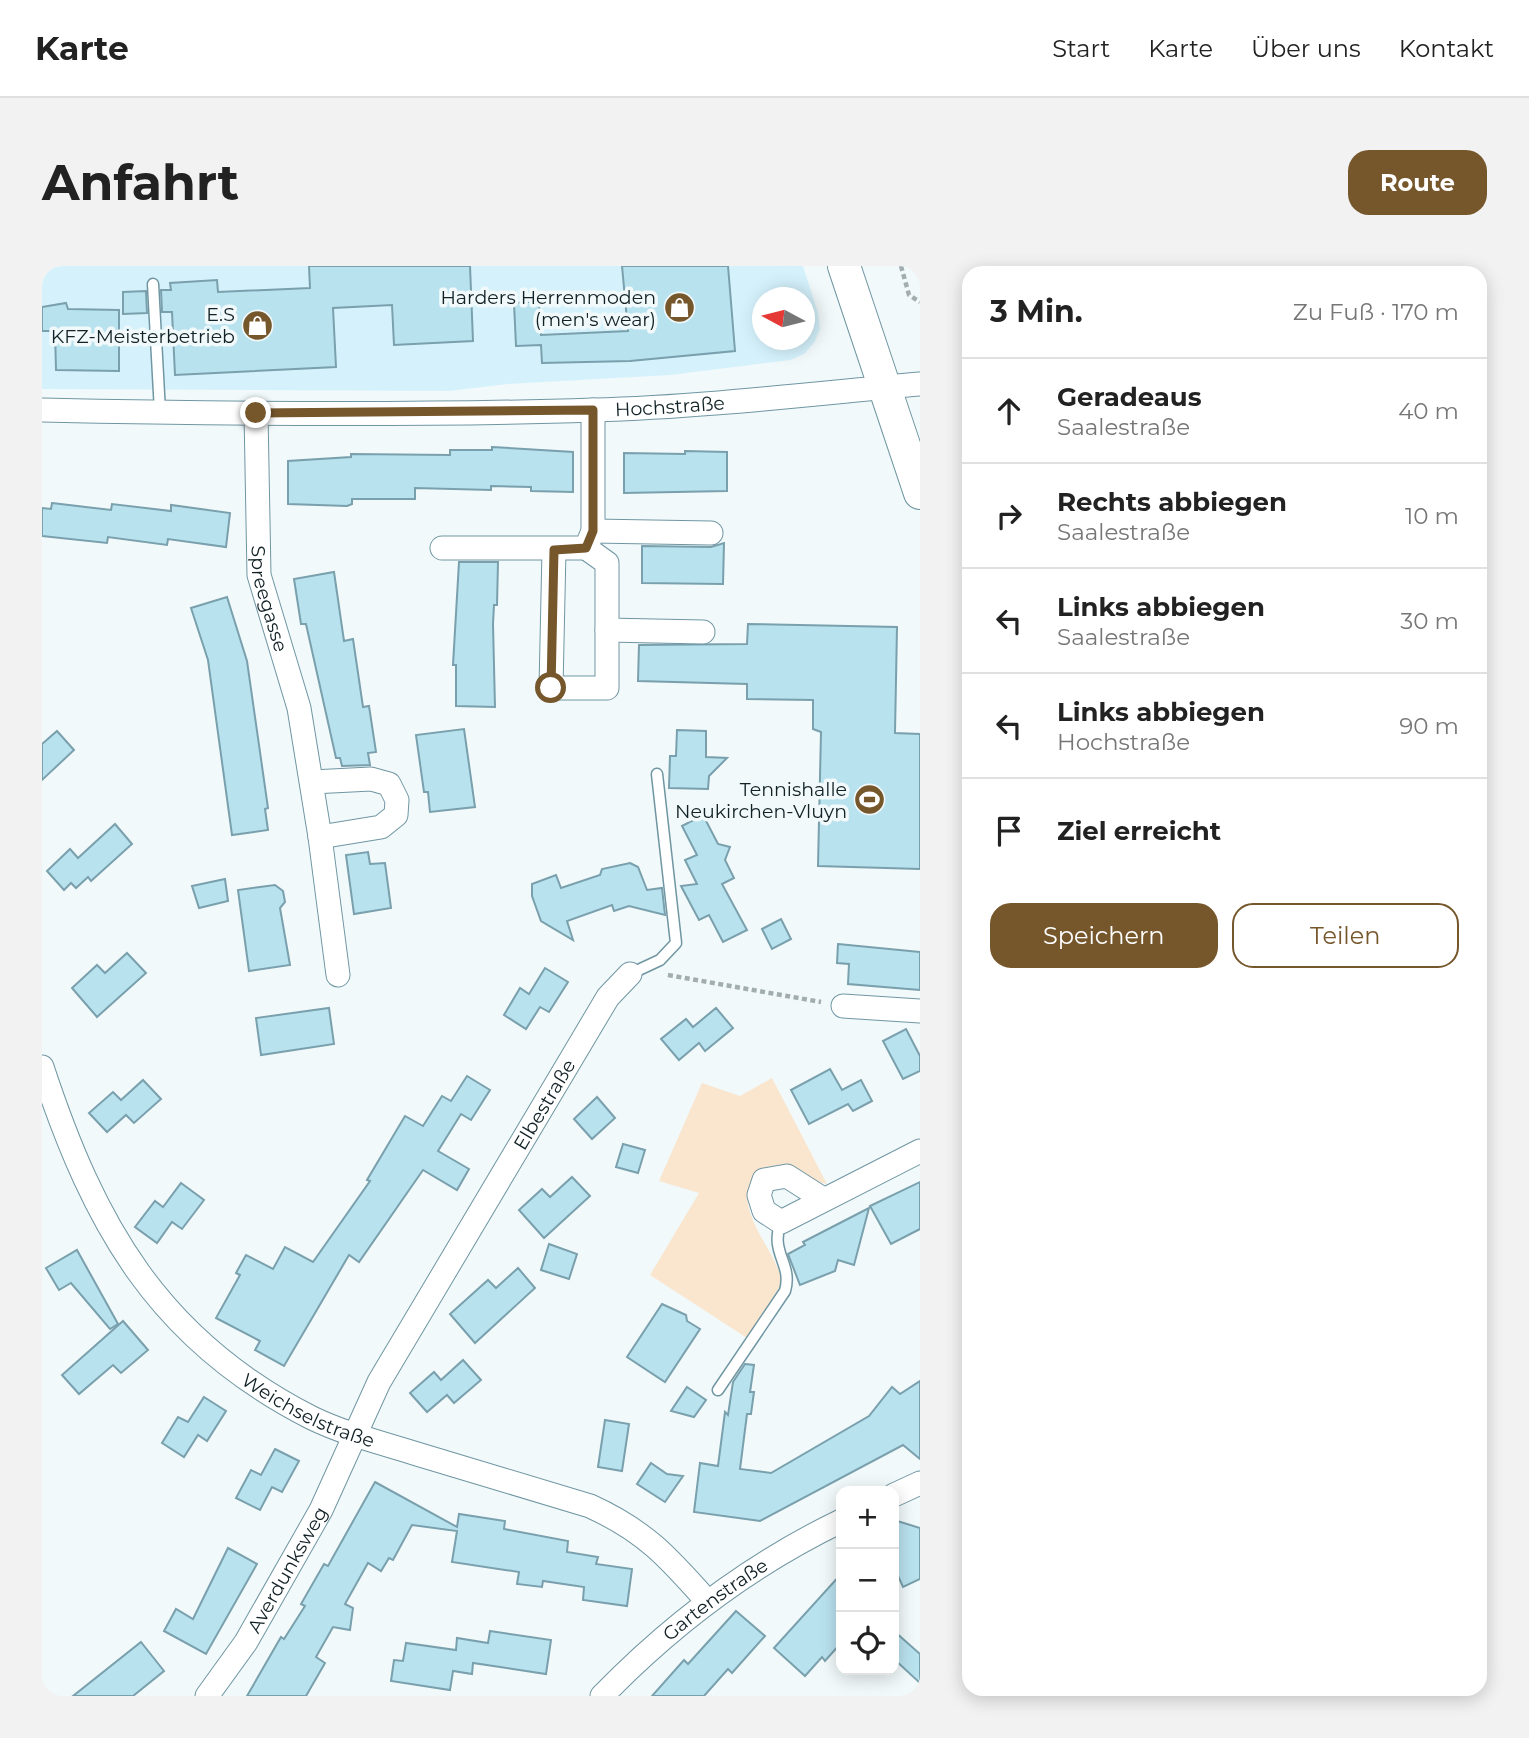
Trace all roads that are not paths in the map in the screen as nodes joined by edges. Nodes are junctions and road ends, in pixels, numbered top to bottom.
1 (844, 266) edge
2 (153, 284) dead end
3 (920, 384) edge
4 (883, 387) junction
5 (42, 410) edge
6 (593, 410) junction
7 (160, 412) junction
8 (256, 413) junction
9 (920, 493) edge
10 (711, 533) dead end
11 (590, 540) junction
12 (442, 548) dead end
13 (554, 550) junction
14 (607, 630) junction
15 (704, 632) dead end
16 (657, 774) dead end
17 (312, 782) junction
18 (320, 837) junction
19 (630, 974) joint
20 (338, 975) dead end
21 (843, 1006) road end
22 (920, 1011) edge
23 (42, 1068) edge
24 (920, 1151) edge
25 (823, 1199) junction
26 (781, 1222) junction
27 (718, 1390) dead end
28 (354, 1434) junction
29 (920, 1483) edge
30 (899, 1493) edge
31 (836, 1524) edge
32 (707, 1601) junction
33 (207, 1696) edge
34 (602, 1696) edge

1 - 4 street
2 - 7 lane
3 - 4 street, Hochstraße
4 - 6 street, Hochstraße
4 - 9 street
5 - 7 street, Hochstraße
6 - 8 street, Hochstraße
6 - 11 street
7 - 8 street, Hochstraße
8 - 17 street, Spreegasse
10 - 11 street
11 - 13 street
11 - 14 street
12 - 13 street
13 - 14 street
14 - 15 street
16 - 19 lane, Elbestraße
17 - 18 street, Spreegasse
17 - 18 street
18 - 20 street, Spreegasse
19 - 28 street, Elbestraße
21 - 22 street
23 - 28 street, Weichselstraße
24 - 25 street
25 - 26 street
25 - 26 street
26 - 27 lane
28 - 32 street, Weichselstraße
28 - 33 street, Averdunksweg
29 - 30 street
31 - 32 street, Gartenstraße
32 - 34 street, Gartenstraße

